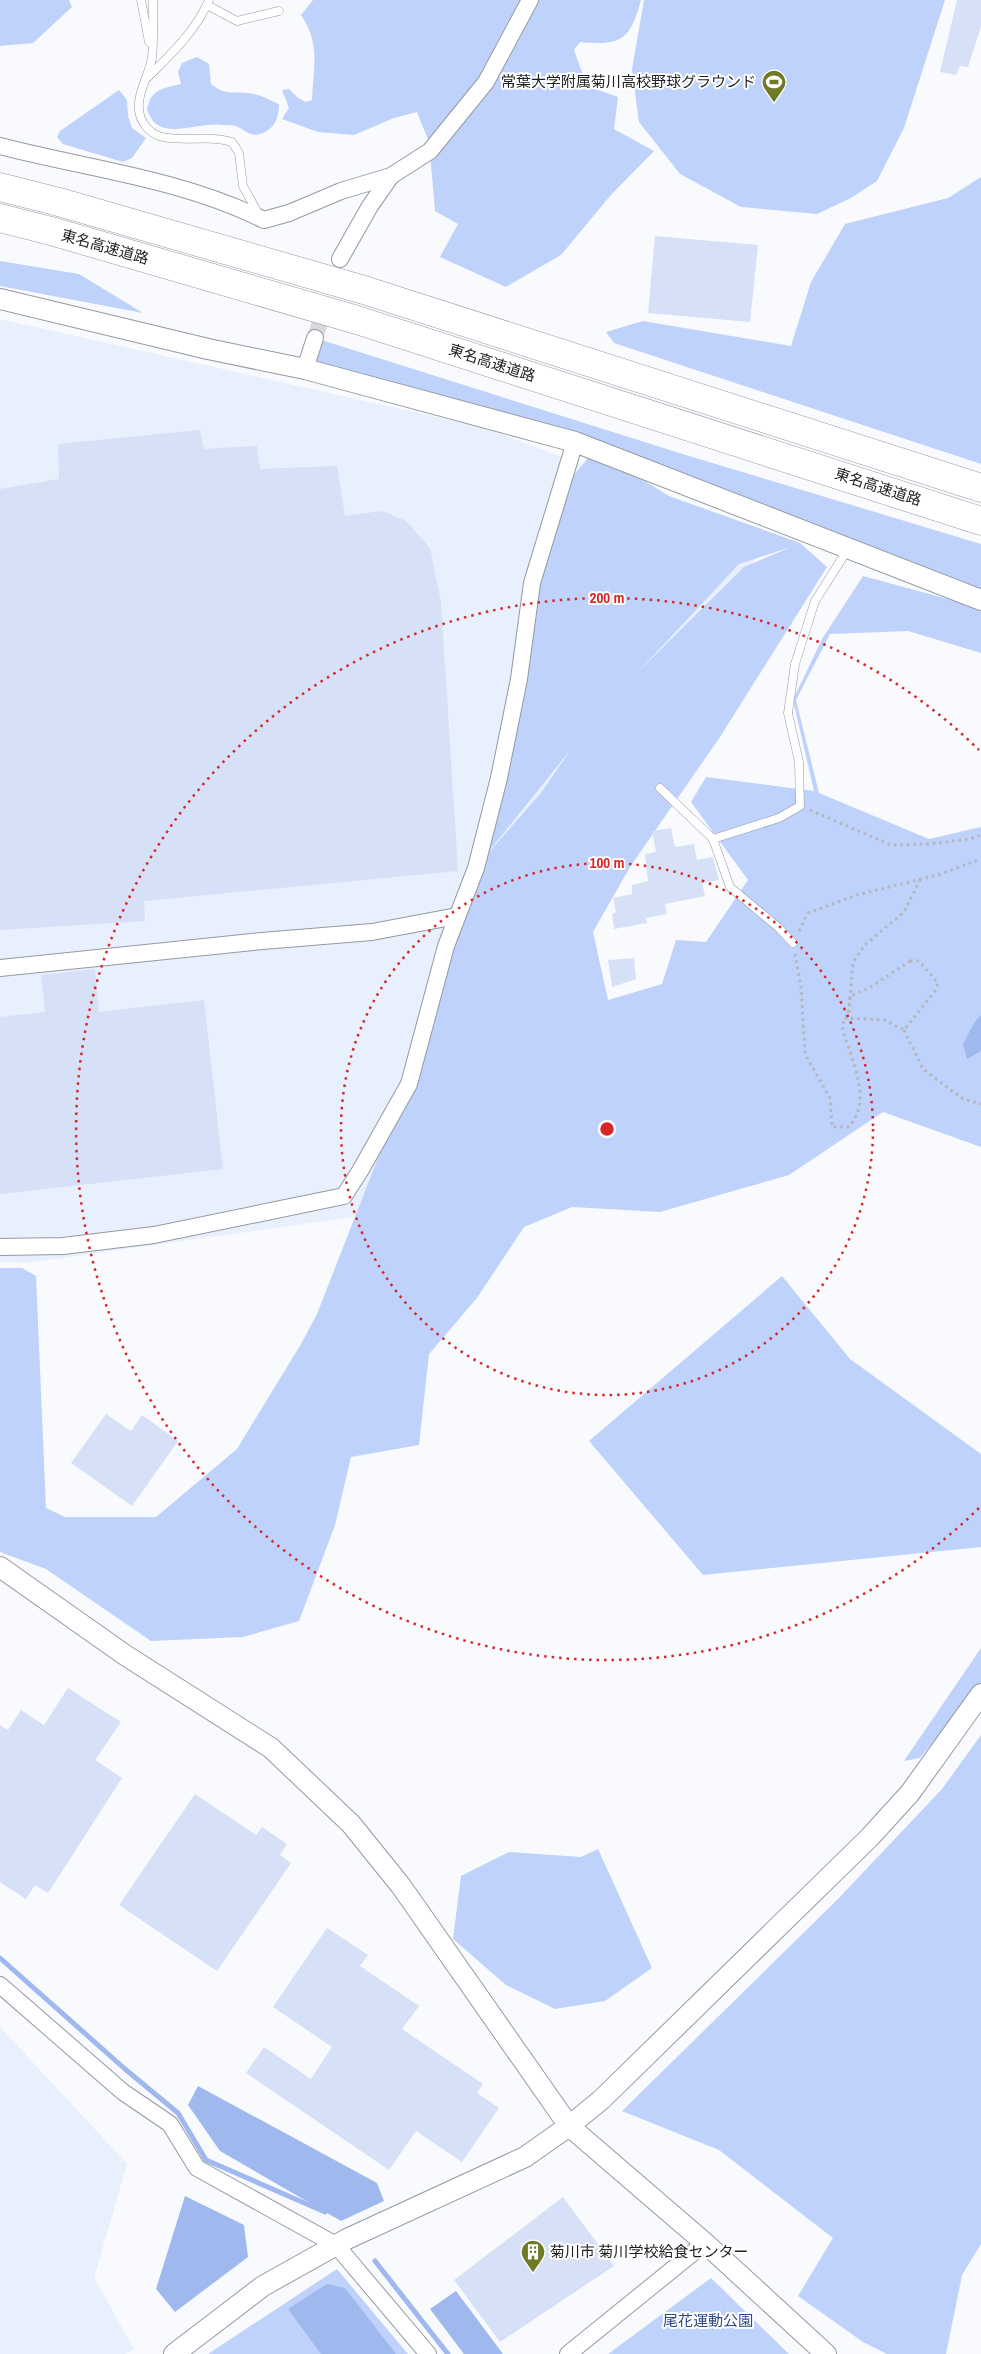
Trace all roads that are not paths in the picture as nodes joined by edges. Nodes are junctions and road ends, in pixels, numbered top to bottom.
1 (141, 0) edge
2 (153, 0) edge
3 (530, 0) edge
4 (208, 2) edge
5 (279, 11) dead end
6 (152, 56) junction
7 (148, 78) junction
8 (0, 146) edge
9 (391, 176) junction
10 (0, 187) edge
11 (260, 217) junction
12 (0, 218) edge
13 (340, 259) tunnel mouth
14 (0, 298) edge
15 (315, 338) tunnel mouth
16 (305, 369) junction
17 (575, 442) junction
18 (981, 488) edge
19 (981, 521) edge
20 (848, 549) junction
21 (981, 600) edge
22 (660, 788) dead end
23 (713, 839) junction
24 (457, 916) junction
25 (793, 943) road end
26 (0, 968) edge
27 (0, 1247) edge
28 (0, 1567) edge
29 (981, 1694) edge
30 (0, 1984) edge
31 (569, 2126) junction
32 (706, 2243) junction
33 (336, 2244) junction
34 (174, 2354) edge
35 (428, 2354) edge
36 (568, 2354) edge
37 (826, 2354) edge

1 - 6 lane
2 - 6 lane
3 - 9 street
4 - 5 lane
4 - 7 lane
6 - 7 lane
7 - 11 lane
8 - 11 street
9 - 11 street
9 - 13 street
10 - 18 highway, 東名高速道路
12 - 19 highway, 東名高速道路
14 - 16 street
15 - 16 street
16 - 17 street
17 - 20 street
17 - 24 street
20 - 21 street
20 - 23 lane
22 - 23 lane
23 - 25 lane
24 - 26 street
24 - 27 street
28 - 31 street
29 - 31 street
30 - 33 street
31 - 32 street
31 - 33 street
32 - 36 street
32 - 37 street
33 - 34 street
33 - 35 street

